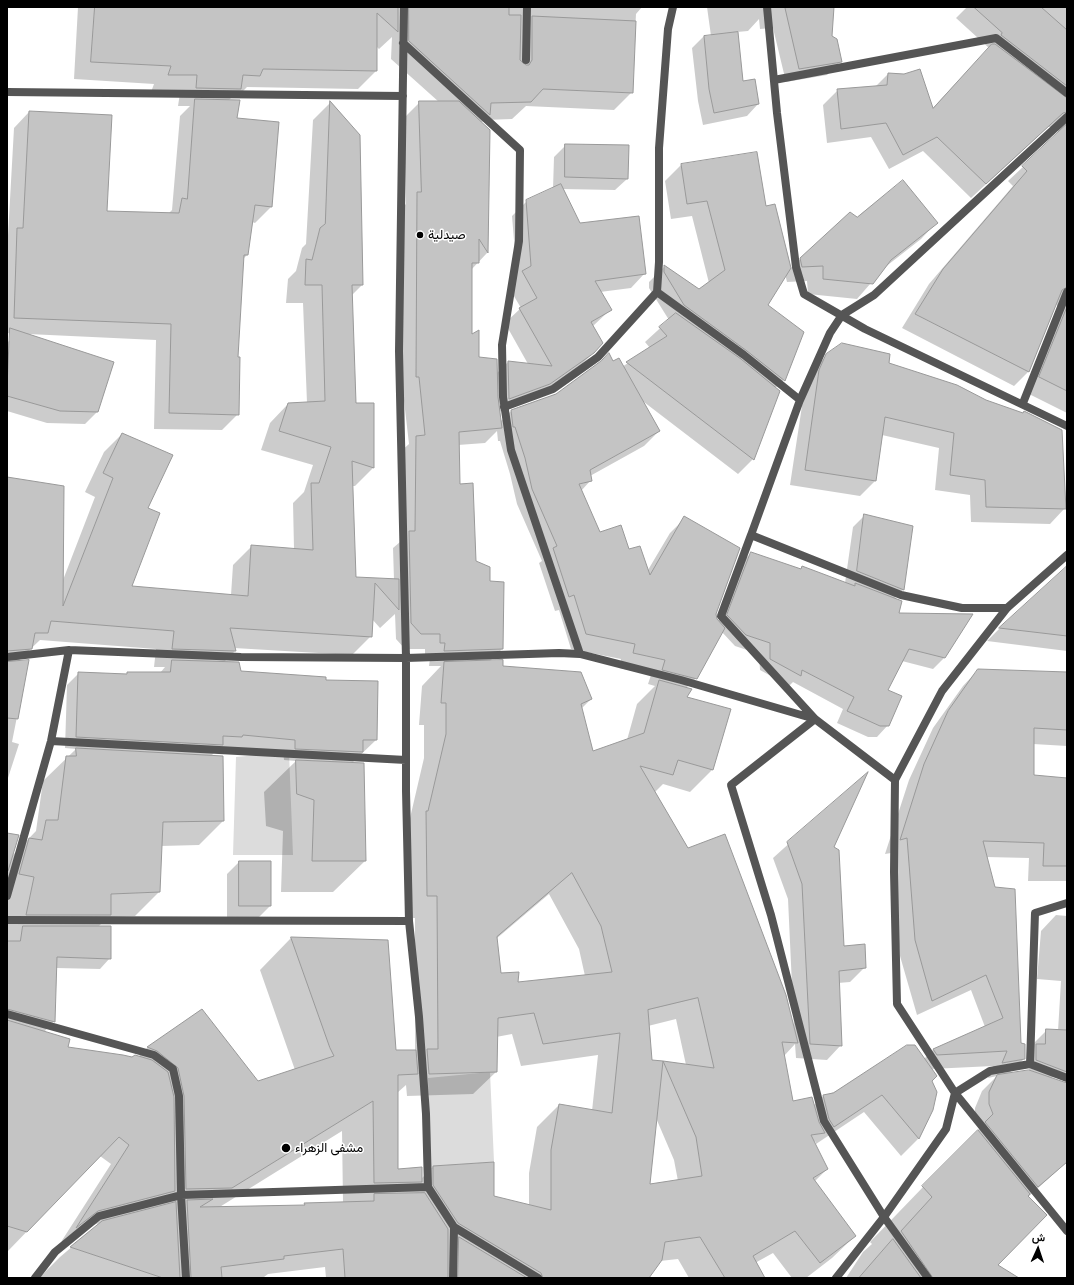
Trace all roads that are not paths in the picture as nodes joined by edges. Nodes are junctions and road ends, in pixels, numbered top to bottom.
1 (404, 7) edge
2 (527, 7) edge
3 (673, 7) edge
4 (767, 7) edge
5 (403, 43) junction
6 (526, 60) dead end
7 (774, 80) junction
8 (7, 92) edge
9 (1067, 93) edge
10 (402, 96) junction
11 (1067, 117) edge
12 (656, 292) junction
13 (1067, 292) edge
14 (842, 315) junction
15 (800, 400) junction
16 (1023, 403) junction
17 (504, 407) junction
18 (1067, 426) edge
19 (751, 536) junction
20 (1067, 555) edge
21 (1007, 608) junction
22 (69, 650) junction
23 (580, 654) junction
24 (7, 658) edge
25 (406, 658) junction
26 (815, 719) junction
27 (51, 741) junction
28 (406, 760) junction
29 (895, 780) junction
30 (7, 896) edge
31 (1067, 903) edge
32 (7, 920) edge
33 (409, 921) junction
34 (7, 1014) edge
35 (1030, 1064) junction
36 (1067, 1078) edge
37 (955, 1093) junction
38 (428, 1187) junction
39 (181, 1195) junction
40 (884, 1217) junction
41 (454, 1227) junction
42 (1067, 1231) edge
43 (35, 1278) edge
44 (186, 1278) edge
45 (454, 1278) edge
46 (538, 1278) edge
47 (836, 1278) edge
48 (928, 1278) edge

1 - 5 street
2 - 6 street
3 - 12 street
4 - 7 street
5 - 10 street
5 - 17 street
7 - 9 street
7 - 14 street
8 - 10 street
10 - 25 street
11 - 14 street
12 - 15 street
12 - 17 street
13 - 16 street
14 - 15 street
14 - 16 street
15 - 19 street
16 - 18 street
17 - 23 street
19 - 21 street
19 - 26 street
20 - 21 street
21 - 29 street
22 - 24 street
22 - 25 street
22 - 27 street
23 - 25 street
23 - 26 street
25 - 28 street
26 - 29 street
26 - 40 street
27 - 28 street
27 - 30 street
28 - 33 street
29 - 37 street
31 - 35 street
32 - 33 street
33 - 38 street
34 - 39 street
35 - 36 street
35 - 37 street
37 - 40 street
37 - 42 street
38 - 39 street
38 - 41 street
39 - 43 street
39 - 44 street
40 - 47 street
40 - 48 street
41 - 45 street
41 - 46 street

